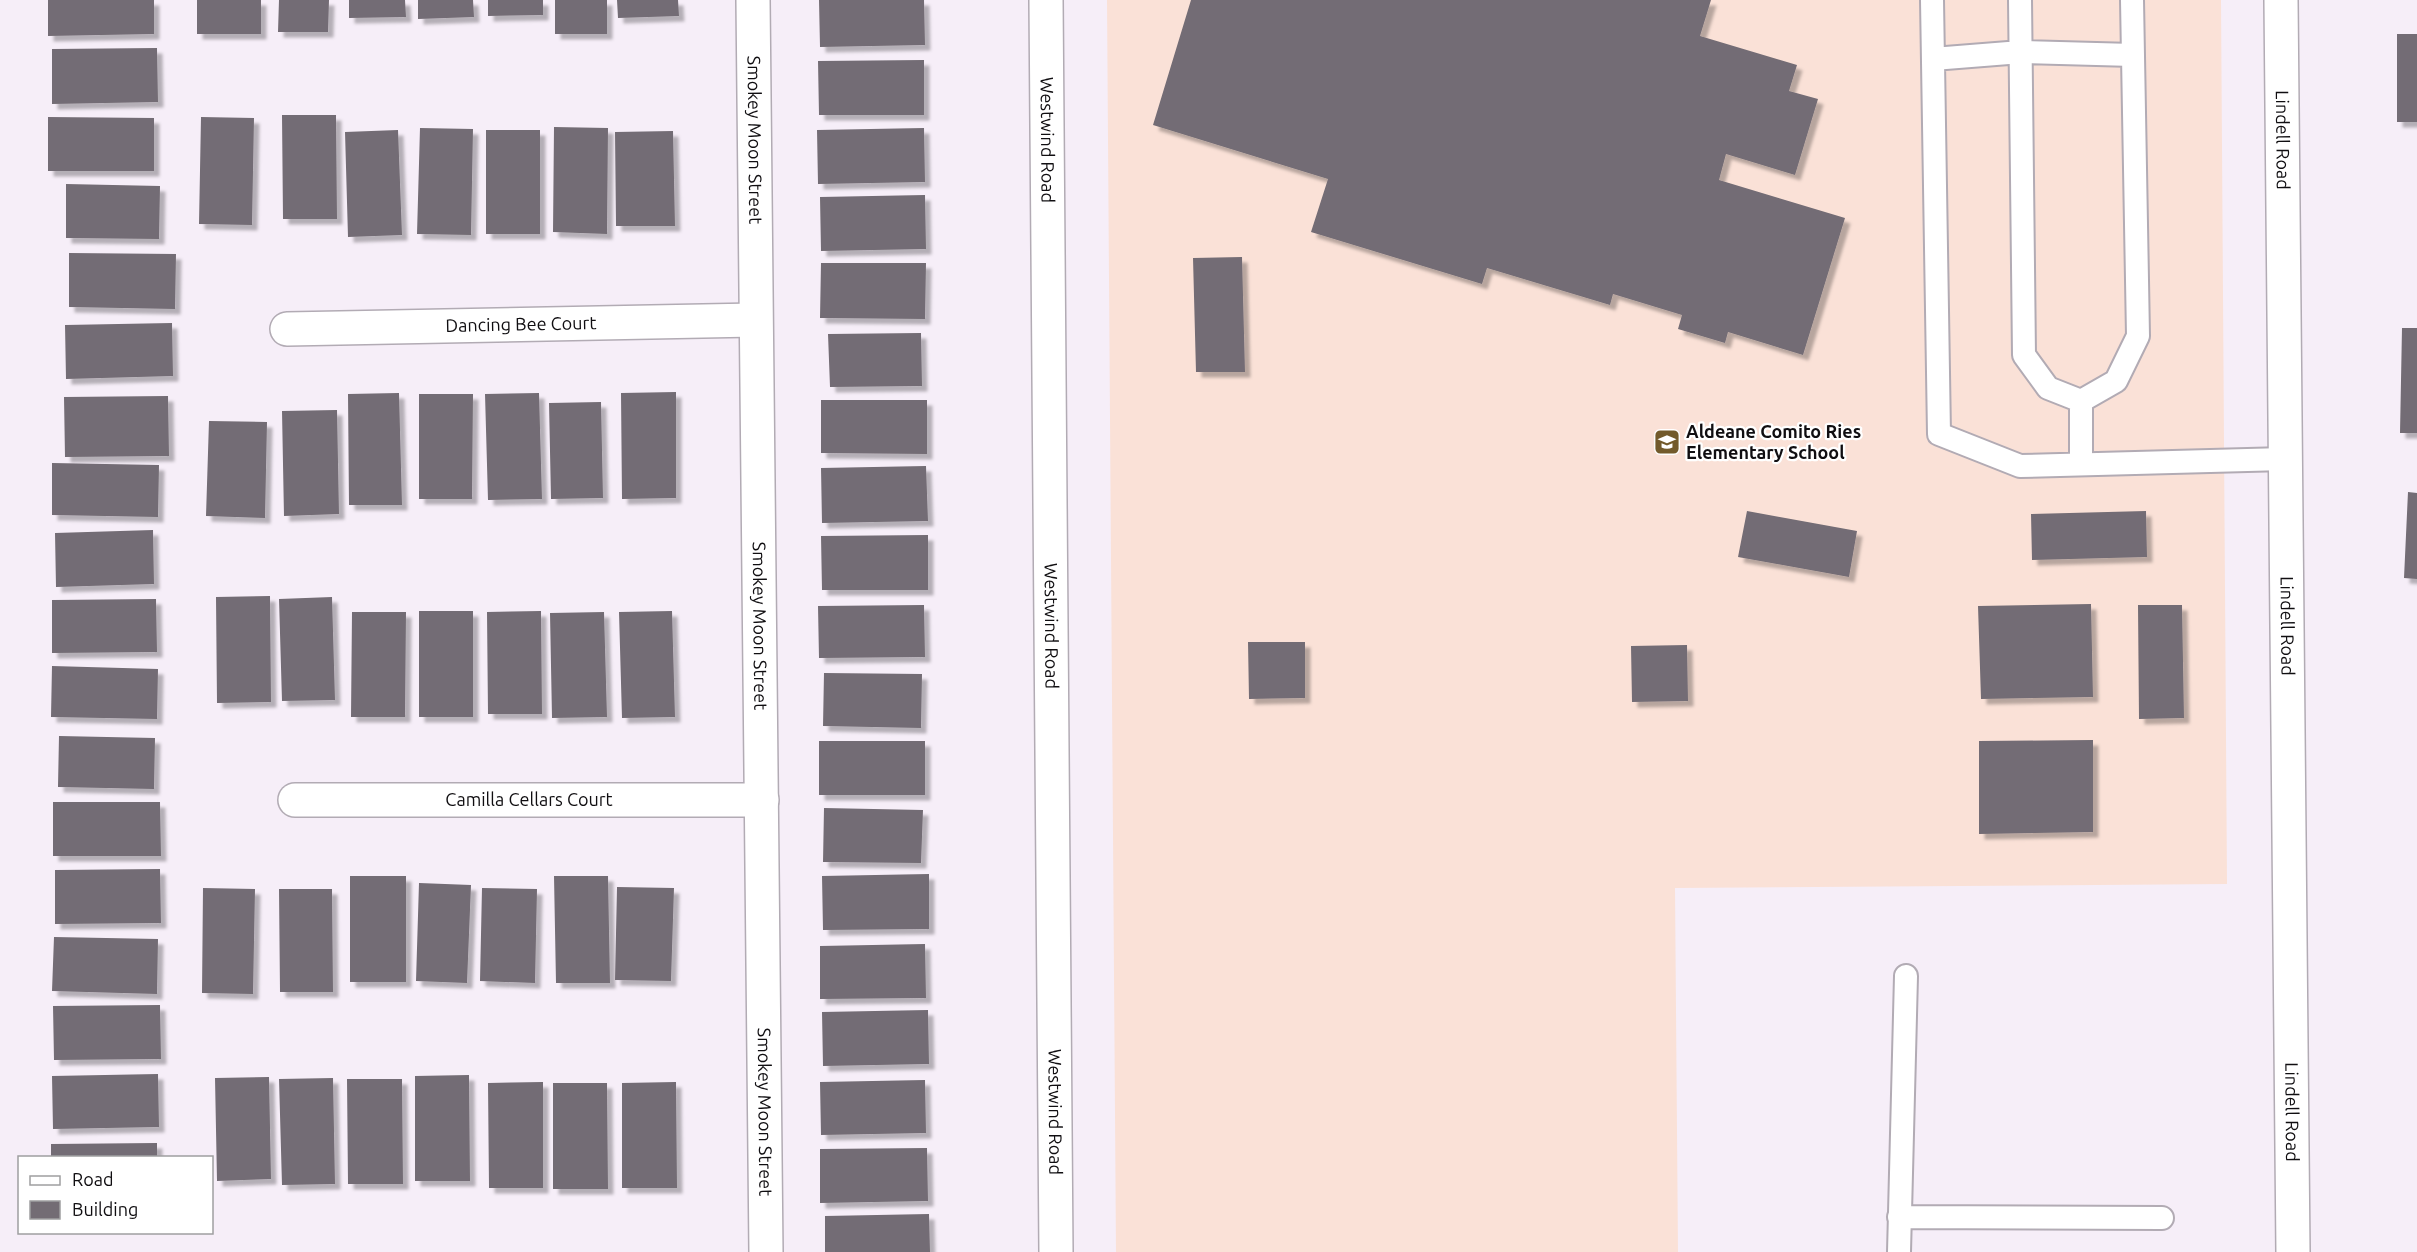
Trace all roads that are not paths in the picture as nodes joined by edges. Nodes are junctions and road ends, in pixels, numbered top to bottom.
1 (753, 0) edge
2 (1046, 0) edge
3 (1932, 0) edge
4 (2020, 0) edge
5 (2132, 0) edge
6 (2281, 0) edge
7 (2021, 52) junction
8 (2133, 55) junction
9 (1933, 59) junction
10 (755, 320) junction
11 (287, 329) dead end
12 (2081, 401) junction
13 (2285, 459) junction
14 (2081, 464) junction
15 (295, 800) dead end
16 (762, 800) junction
17 (1906, 976) dead end
18 (1899, 1217) junction
19 (2162, 1218) dead end
20 (766, 1252) edge
21 (1056, 1252) edge
22 (1899, 1252) edge
23 (2293, 1252) edge

1 - 10 street, Smokey Moon Street
2 - 21 street, Westwind Road
3 - 9 lane
4 - 7 lane
5 - 8 lane
6 - 13 street, Lindell Road
7 - 8 lane
7 - 9 lane
7 - 12 lane
8 - 12 lane
9 - 14 lane
10 - 11 street, Dancing Bee Court
10 - 16 street, Smokey Moon Street
12 - 14 lane
13 - 14 lane
13 - 23 street, Lindell Road
15 - 16 street, Camilla Cellars Court
16 - 20 street, Smokey Moon Street
17 - 18 lane
18 - 19 lane
18 - 22 lane

